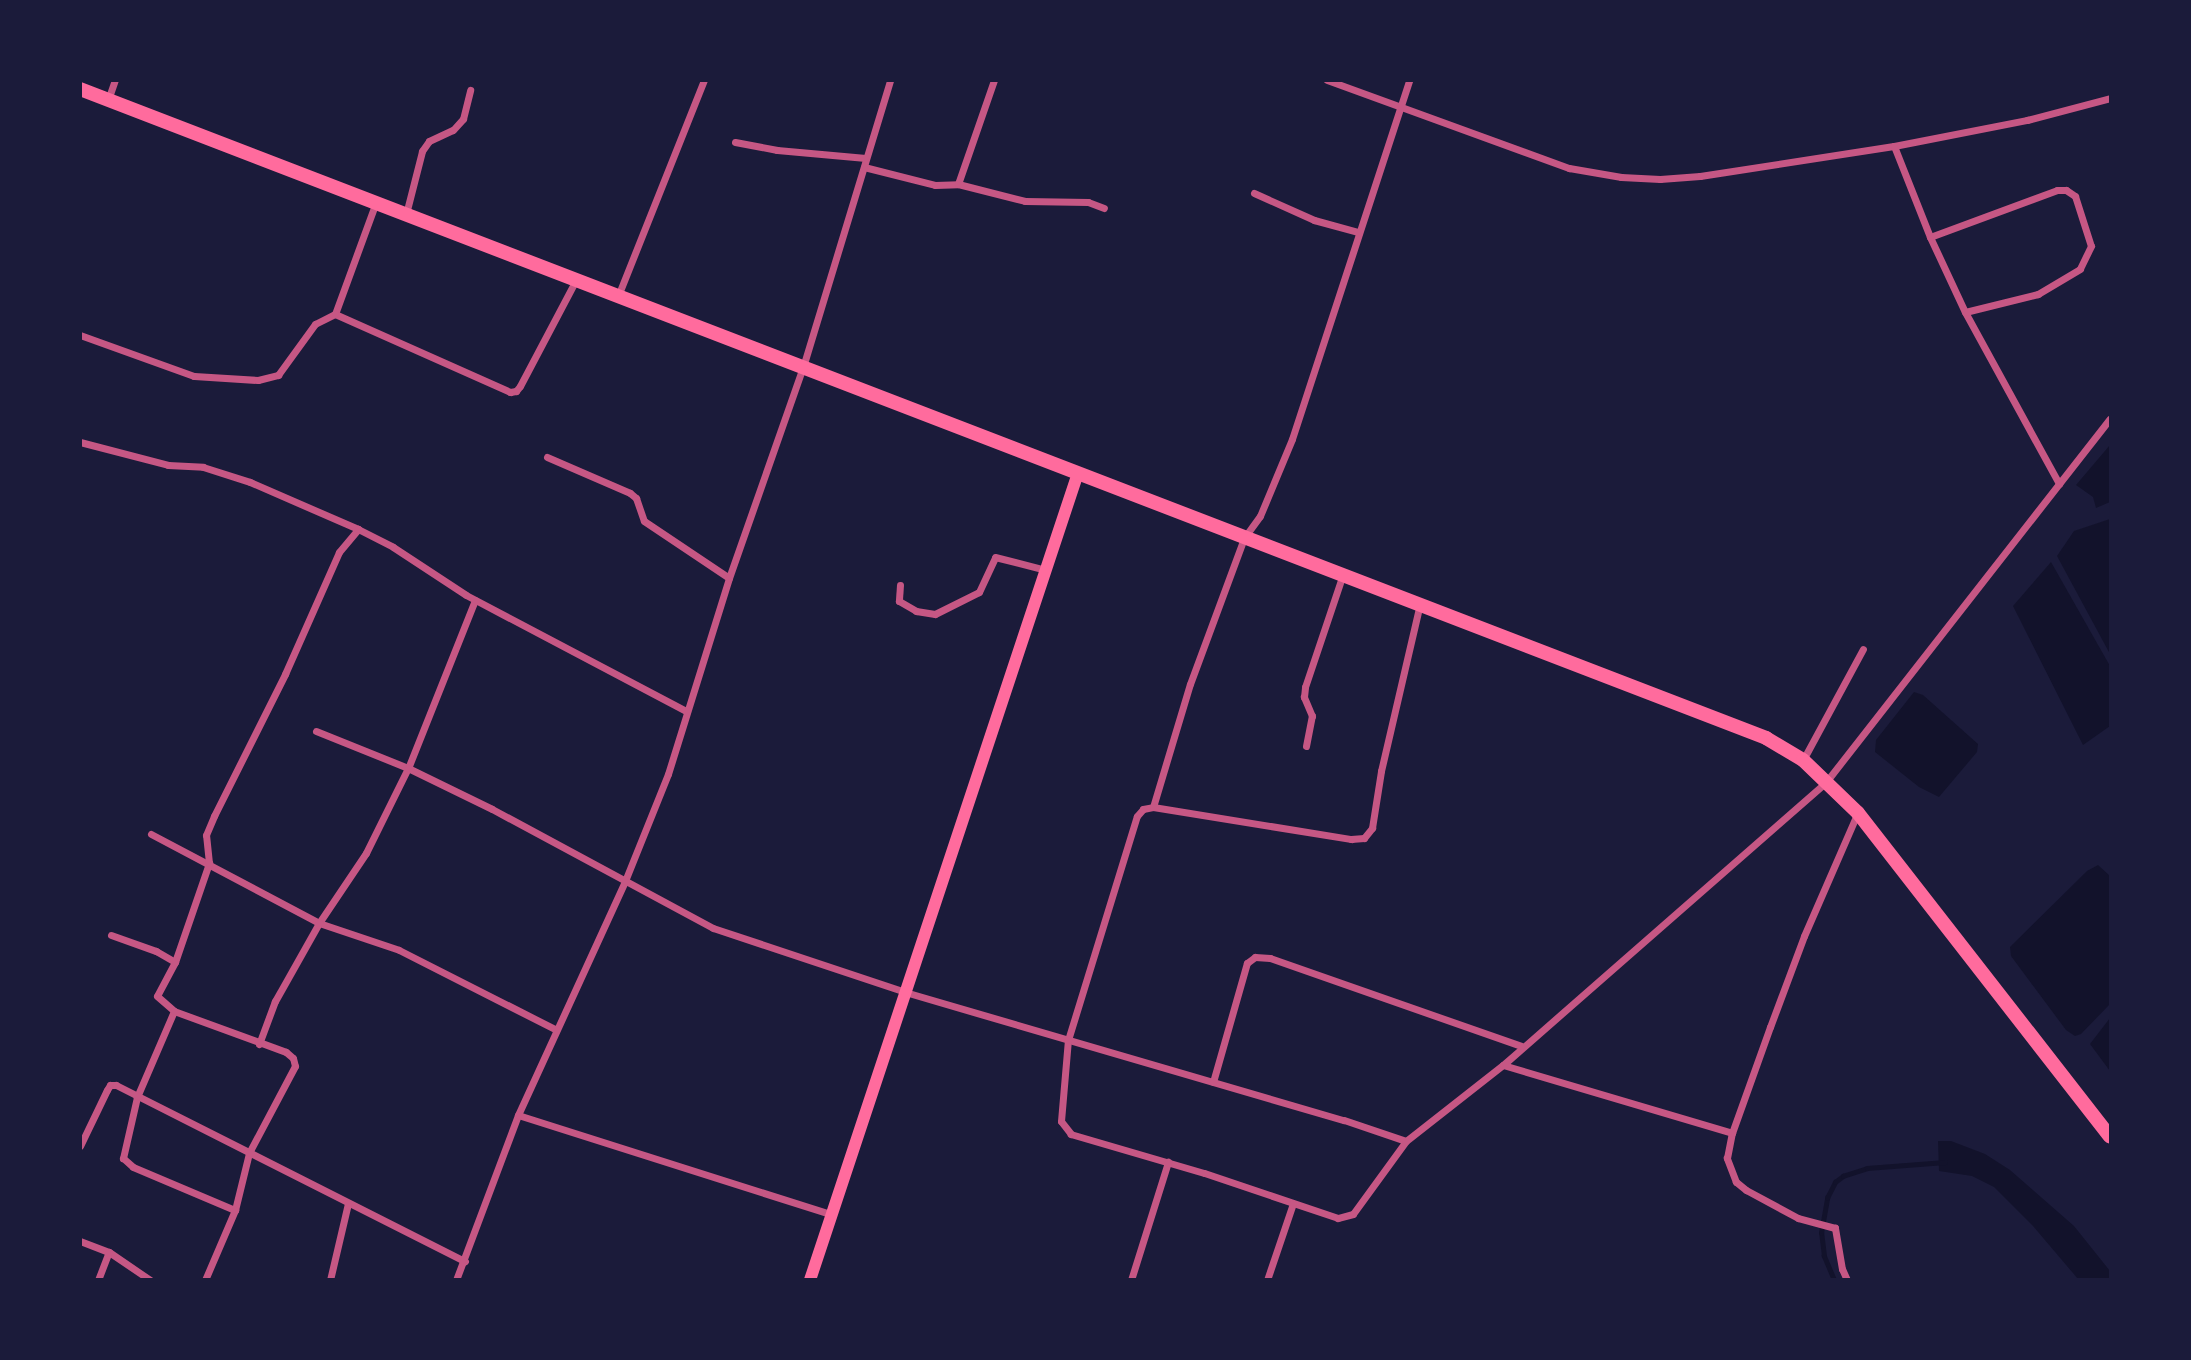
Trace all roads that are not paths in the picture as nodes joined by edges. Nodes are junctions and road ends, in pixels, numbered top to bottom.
1 (115, 80) edge
2 (704, 80) edge
3 (890, 80) edge
4 (994, 80) edge
5 (1327, 80) edge
6 (1409, 80) edge
7 (80, 89) edge
8 (470, 90) dead end
9 (2110, 98) edge
10 (108, 100) junction
11 (1400, 108) junction
12 (735, 142) dead end
13 (1894, 146) junction
14 (866, 158) junction
15 (864, 167) junction
16 (958, 184) junction
17 (1254, 193) dead end
18 (376, 202) junction
19 (1104, 208) dead end
20 (406, 214) junction
21 (1359, 232) junction
22 (1930, 237) junction
23 (576, 281) junction
24 (618, 296) junction
25 (1965, 312) junction
26 (335, 314) junction
27 (80, 335) edge
28 (803, 367) junction
29 (2110, 419) edge
30 (80, 442) edge
31 (547, 457) dead end
32 (1078, 473) junction
33 (2059, 484) junction
34 (358, 529) junction
35 (1244, 538) junction
36 (1046, 570) junction
37 (1343, 573) junction
38 (729, 578) junction
39 (900, 585) dead end
40 (475, 600) junction
41 (1420, 603) junction
42 (1863, 649) dead end
43 (687, 711) junction
44 (316, 731) dead end
45 (1306, 746) dead end
46 (1803, 760) junction
47 (408, 768) junction
48 (1826, 782) junction
49 (1153, 807) junction
50 (1858, 813) junction
51 (151, 834) dead end
52 (209, 863) junction
53 (625, 881) junction
54 (320, 923) junction
55 (111, 935) dead end
56 (175, 962) junction
57 (905, 992) junction
58 (174, 1011) junction
59 (555, 1029) junction
60 (1068, 1040) junction
61 (259, 1044) junction
62 (1521, 1046) junction
63 (1503, 1065) junction
64 (1213, 1082) junction
65 (137, 1097) junction
66 (518, 1115) junction
67 (1732, 1133) junction
68 (2110, 1137) edge
69 (1406, 1141) junction
70 (80, 1146) edge
71 (248, 1153) junction
72 (1168, 1162) junction
73 (348, 1203) junction
74 (1293, 1203) junction
75 (235, 1210) junction
76 (831, 1214) junction
77 (80, 1241) edge
78 (109, 1252) junction
79 (465, 1261) junction
80 (98, 1279) edge
81 (150, 1279) edge
82 (205, 1279) edge
83 (330, 1279) edge
84 (456, 1279) edge
85 (810, 1279) edge
86 (1131, 1279) edge
87 (1267, 1279) edge
88 (1847, 1279) edge

1 - 10 street
2 - 24 street
3 - 14 street
4 - 16 street
5 - 11 street
6 - 11 street
7 - 10 highway
8 - 20 street
9 - 13 street
10 - 18 highway
11 - 13 street
11 - 21 street
12 - 14 street
13 - 22 street
14 - 15 street
15 - 16 street
15 - 28 street
16 - 19 street
17 - 21 street
18 - 20 highway
18 - 26 street
20 - 23 highway
21 - 35 street
22 - 25 street
22 - 25 street
23 - 24 highway
23 - 26 street
24 - 28 highway
25 - 33 street
26 - 27 street
28 - 32 highway
28 - 38 street
29 - 33 street
30 - 34 street
31 - 38 street
32 - 35 highway
32 - 36 main road
33 - 48 street
34 - 40 street
34 - 52 street
35 - 37 highway
35 - 49 street
36 - 39 street
36 - 57 main road
37 - 41 highway
37 - 45 street
38 - 43 street
40 - 43 street
40 - 47 street
41 - 46 highway
41 - 49 street
42 - 46 street
43 - 53 street
44 - 47 street
46 - 48 highway
47 - 53 street
47 - 54 street
48 - 50 highway
48 - 62 street
49 - 60 street
50 - 67 street
50 - 68 highway
51 - 52 street
52 - 54 street
52 - 56 street
53 - 57 street
53 - 59 street
54 - 59 street
54 - 61 street
55 - 56 street
56 - 58 street
57 - 60 street
57 - 76 main road
58 - 61 street
58 - 65 street
59 - 66 street
60 - 64 street
60 - 72 street
61 - 71 street
62 - 63 street
62 - 64 street
63 - 67 street
63 - 69 street
64 - 69 street
65 - 70 street
65 - 71 street
65 - 75 street
66 - 76 street
66 - 79 street
67 - 88 street
69 - 74 street
71 - 73 street
71 - 75 street
72 - 74 street
72 - 86 street
73 - 79 street
73 - 83 street
74 - 87 street
75 - 82 street
76 - 85 main road
77 - 78 street
78 - 80 street
78 - 81 street
79 - 84 street

